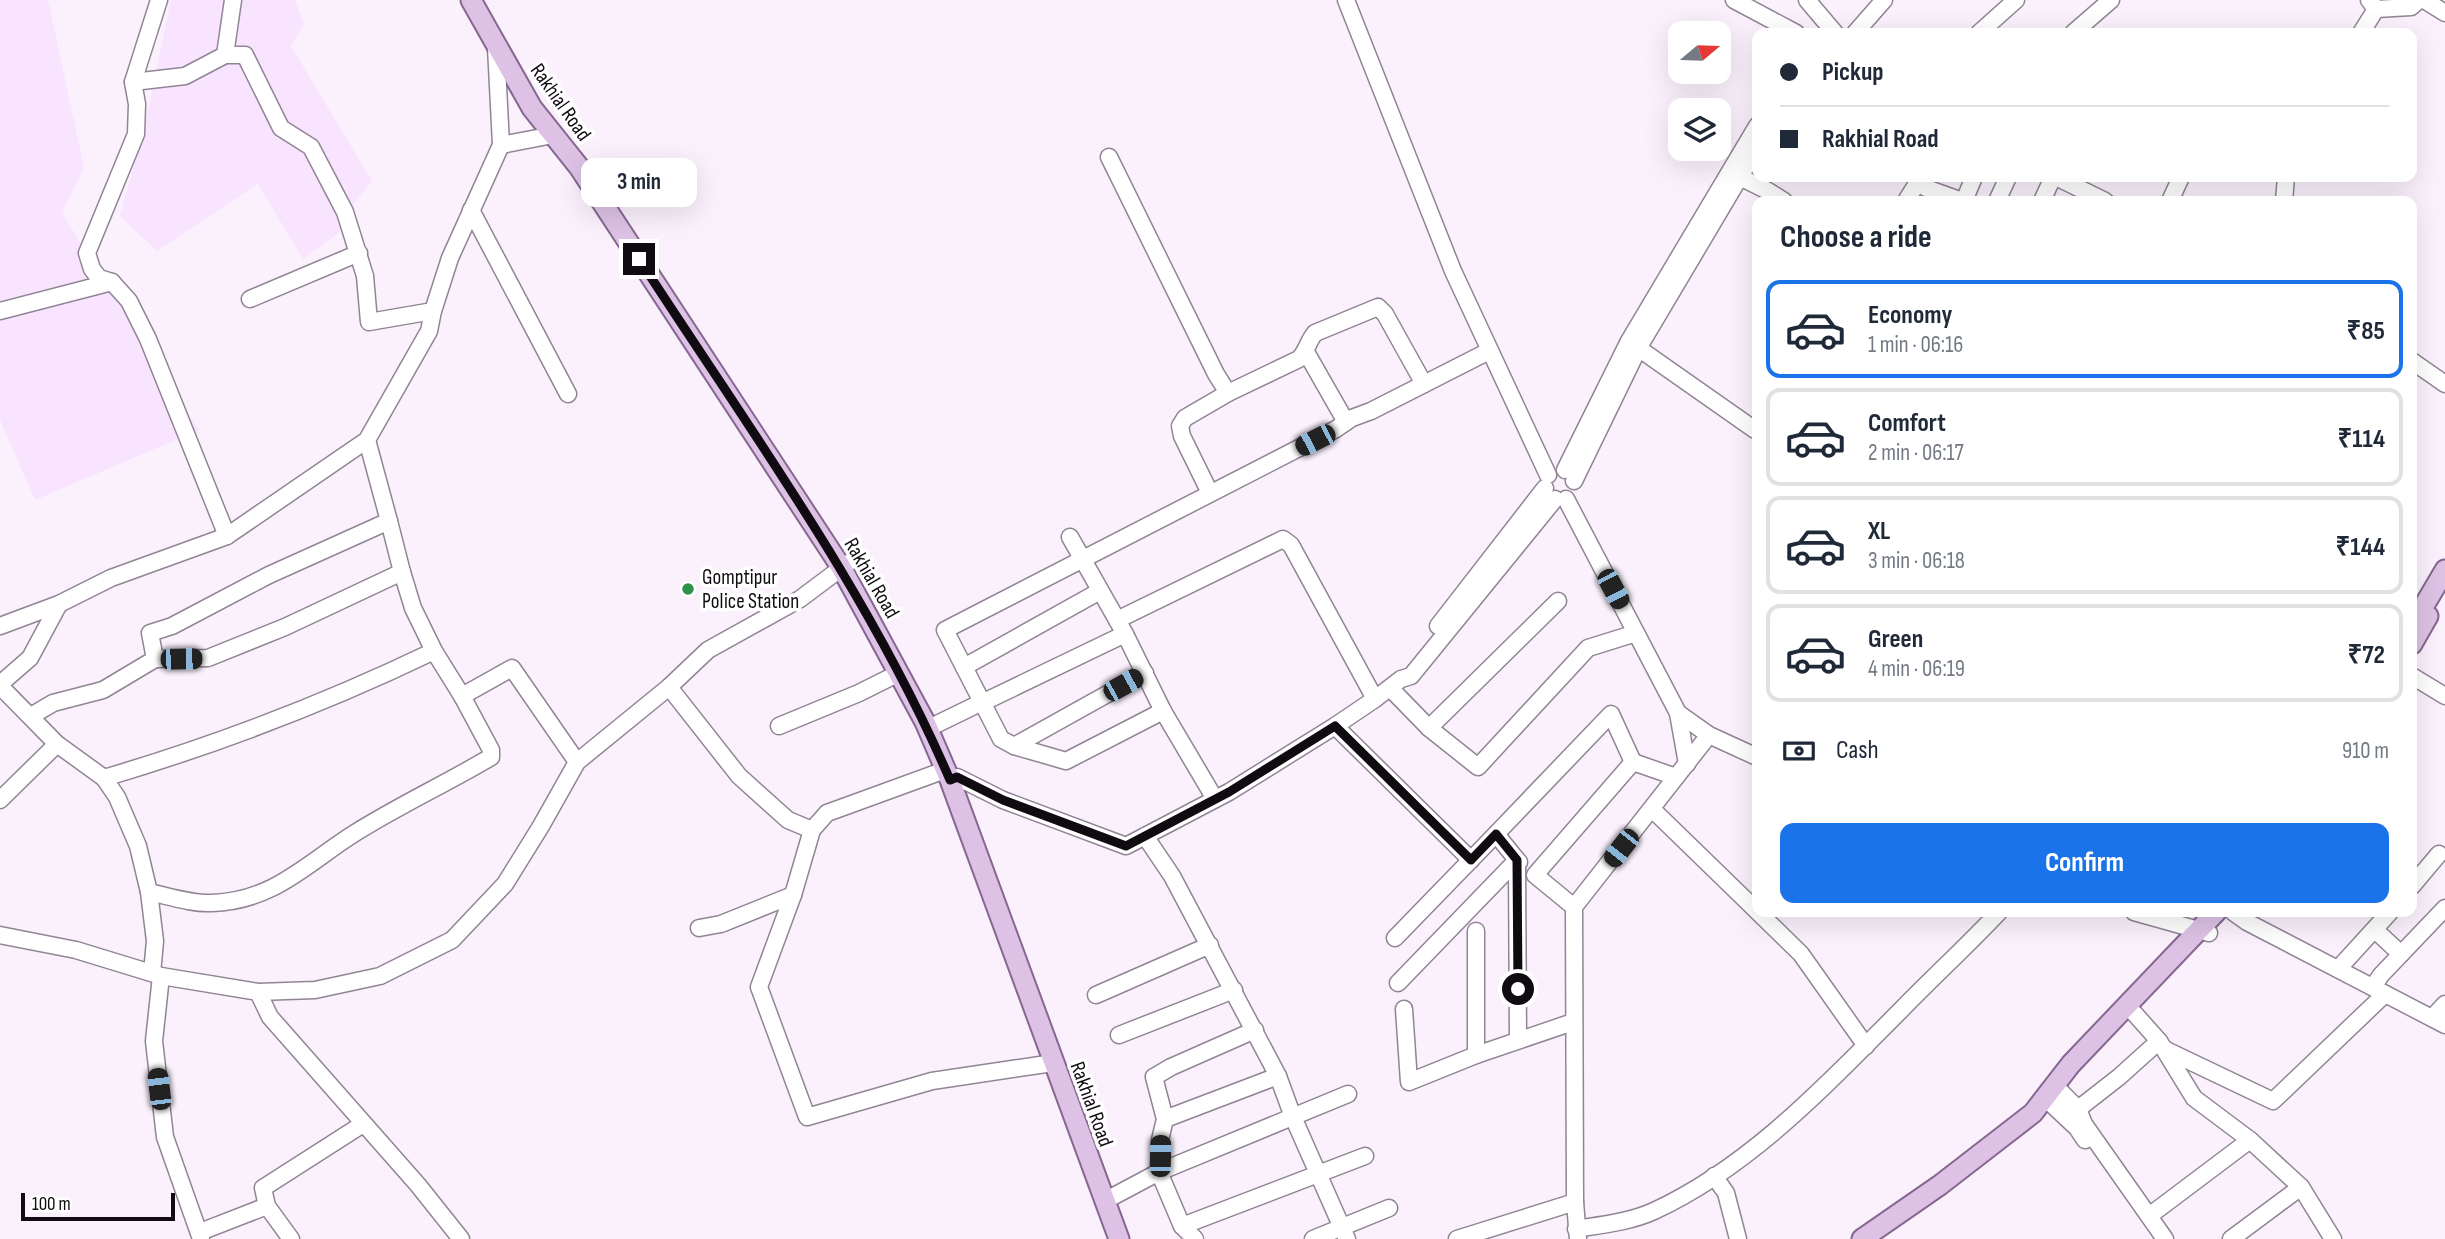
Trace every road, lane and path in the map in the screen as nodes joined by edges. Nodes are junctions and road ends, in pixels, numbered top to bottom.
1 (159, 0) edge
2 (233, 0) edge
3 (471, 0) edge
4 (481, 0) edge
5 (1346, 0) edge
6 (1734, 0) edge
7 (1807, 0) edge
8 (2016, 0) edge
9 (2111, 0) edge
10 (2422, 0) edge
11 (1882, 1) edge
12 (2373, 4) edge
13 (2445, 13) edge
14 (1787, 28) edge
15 (1831, 28) edge
16 (1859, 28) edge
17 (1985, 28) edge
18 (2079, 28) edge
19 (2363, 28) edge
20 (496, 46) junction
21 (225, 55) junction
22 (133, 82) junction
23 (552, 135) junction
24 (1752, 135) edge
25 (500, 145) junction
26 (1109, 157) dead end
27 (1752, 157) edge
28 (1740, 177) junction
29 (2062, 182) edge
30 (1924, 183) edge
31 (1776, 196) edge
32 (1911, 196) edge
33 (1952, 196) edge
34 (2083, 196) edge
35 (471, 210) junction
36 (359, 253) junction
37 (112, 282) junction
38 (250, 299) dead end
39 (0, 311) edge
40 (433, 311) junction
41 (1634, 344) junction
42 (1489, 351) junction
43 (1306, 352) junction
44 (2417, 364) edge
45 (1424, 384) junction
46 (2445, 384) edge
47 (1228, 393) junction
48 (568, 394) dead end
49 (1346, 422) junction
50 (1752, 428) edge
51 (367, 440) junction
52 (1570, 476) junction
53 (1553, 490) junction
54 (1210, 493) junction
55 (389, 521) junction
56 (227, 536) junction
57 (1070, 537) dead end
58 (1082, 558) junction
59 (844, 565) junction
60 (2445, 570) edge
61 (402, 572) junction
62 (2445, 588) edge
63 (1100, 591) junction
64 (1558, 601) dead end
65 (59, 604) junction
66 (2417, 618) edge
67 (0, 626) edge
68 (1121, 627) junction
69 (1636, 634) junction
70 (2417, 636) edge
71 (434, 651) junction
72 (155, 659) junction
73 (964, 667) junction
74 (899, 673) junction
75 (1145, 673) junction
76 (2417, 679) edge
77 (1395, 683) junction
78 (0, 685) edge
79 (669, 687) junction
80 (462, 696) junction
81 (2445, 696) edge
82 (990, 699) dead end
83 (1375, 699) junction
84 (974, 706) dead end
85 (1163, 711) junction
86 (1678, 713) junction
87 (31, 716) junction
88 (935, 725) junction
89 (779, 726) dead end
90 (1335, 726) junction
91 (1429, 728) junction
92 (1709, 735) junction
93 (57, 744) junction
94 (1014, 746) junction
95 (1752, 755) edge
96 (577, 762) junction
97 (1633, 762) junction
98 (1687, 764) junction
99 (951, 775) junction
100 (1676, 777) junction
101 (104, 778) junction
102 (1215, 799) junction
103 (0, 800) edge
104 (1651, 808) junction
105 (812, 830) junction
106 (1496, 834) junction
107 (1145, 836) junction
108 (2439, 854) dead end
109 (1471, 860) junction
110 (1517, 860) junction
111 (1535, 875) junction
112 (2417, 880) edge
113 (149, 892) junction
114 (793, 895) junction
115 (1752, 906) edge
116 (1574, 907) junction
117 (2445, 908) edge
118 (1763, 917) edge
119 (1993, 917) edge
120 (2152, 917) edge
121 (2213, 917) edge
122 (2224, 917) edge
123 (2238, 917) edge
124 (2386, 917) edge
125 (699, 928) dead end
126 (2375, 930) junction
127 (1476, 931) dead end
128 (2204, 932) junction
129 (0, 935) edge
130 (1395, 938) dead end
131 (1210, 946) junction
132 (2402, 954) junction
133 (2338, 970) junction
134 (156, 975) junction
135 (1398, 984) dead end
136 (1234, 990) junction
137 (2379, 990) junction
138 (258, 992) junction
139 (1096, 995) dead end
140 (2445, 1004) edge
141 (1405, 1009) dead end
142 (2134, 1013) junction
143 (1573, 1022) junction
144 (2439, 1022) edge
145 (1255, 1030) junction
146 (1119, 1035) dead end
147 (1518, 1040) junction
148 (2162, 1045) junction
149 (1866, 1046) junction
150 (1476, 1055) junction
151 (1053, 1063) junction
152 (1278, 1076) junction
153 (1348, 1094) dead end
154 (2053, 1095) junction
155 (2078, 1109) junction
156 (1293, 1117) junction
157 (1165, 1119) junction
158 (363, 1124) junction
159 (2250, 1140) junction
160 (1365, 1156) dead end
161 (2110, 1168) junction
162 (1159, 1172) junction
163 (1318, 1174) junction
164 (1714, 1176) junction
165 (2301, 1187) junction
166 (1112, 1197) junction
167 (1575, 1202) junction
168 (267, 1206) junction
169 (1389, 1208) dead end
170 (2149, 1216) junction
171 (1182, 1226) junction
172 (1344, 1233) edge
173 (1577, 1234) edge
174 (200, 1236) edge
175 (291, 1239) edge
176 (461, 1239) edge
177 (1119, 1239) edge
178 (1128, 1239) edge
179 (1195, 1239) edge
180 (1313, 1239) edge
181 (1457, 1239) edge
182 (1738, 1239) edge
183 (1862, 1239) edge
184 (1879, 1239) edge
185 (2155, 1239) edge
186 (2165, 1239) edge
187 (2231, 1239) edge
188 (2333, 1239) edge

1 - 22 street
2 - 21 street
3 - 20 main road, Rakhial Road
4 - 59 main road, Rakhial Road
5 - 42 street
6 - 14 street
7 - 15 street
8 - 17 street
9 - 18 street
10 - 12 street
10 - 13 street
11 - 16 street
12 - 19 street
20 - 23 main road, Rakhial Road
20 - 25 street
21 - 22 street
21 - 36 street
22 - 37 street
23 - 25 street
23 - 59 main road, Rakhial Road
24 - 41 street
25 - 35 street
26 - 47 street
27 - 28 street
28 - 31 street
28 - 41 street
29 - 34 street
30 - 32 street
30 - 33 street
35 - 40 street
35 - 48 street
36 - 38 street
36 - 40 street
37 - 39 street
37 - 56 street
40 - 51 street
41 - 50 street
41 - 52 street
42 - 45 street
42 - 53 street
43 - 45 street
43 - 47 street
43 - 49 street
44 - 46 street
45 - 49 street
47 - 54 street
49 - 54 street
51 - 55 street
51 - 56 street
52 - 53 street
52 - 53 street
53 - 69 street
53 - 77 street
54 - 58 street
55 - 61 street
55 - 72 street
56 - 65 street
57 - 58 street
58 - 63 street
58 - 73 street
59 - 74 main road, Rakhial Road
59 - 79 street
59 - 88 main road, Rakhial Road
60 - 66 main road
61 - 71 street
61 - 72 street
62 - 70 main road
63 - 68 street
63 - 73 street
64 - 91 street
65 - 67 street
65 - 78 street
68 - 75 street
68 - 82 street
68 - 83 street
69 - 86 street
69 - 91 street
71 - 80 street
71 - 101 street
72 - 87 street
73 - 94 street
74 - 89 street
74 - 99 main road, Rakhial Road
75 - 85 street
75 - 94 street
76 - 81 street
77 - 83 street
77 - 91 street
78 - 87 street
79 - 96 street
79 - 105 street
80 - 96 street
80 - 113 street
83 - 90 street
84 - 88 street
85 - 94 street
85 - 102 street
86 - 92 street
86 - 98 street
87 - 93 street
88 - 99 main road, Rakhial Road
90 - 102 street
90 - 109 street
92 - 95 street
92 - 98 street
93 - 101 street
93 - 103 street
96 - 138 street
97 - 100 street
97 - 106 street
97 - 111 street
98 - 100 street
99 - 105 street
99 - 107 street
99 - 151 main road, Rakhial Road
99 - 166 main road, Rakhial Road
100 - 104 street
101 - 113 street
102 - 107 street
104 - 115 street
104 - 116 street
105 - 114 street
106 - 109 street
106 - 110 street
107 - 131 street
108 - 112 street
109 - 130 street
110 - 111 street
110 - 135 street
110 - 147 street
111 - 116 street
113 - 134 street
114 - 125 street
114 - 151 street
116 - 143 street
117 - 132 street
118 - 149 street
119 - 149 street
120 - 128 street
121 - 128 main road
122 - 128 main road
123 - 133 street
124 - 126 street
126 - 132 street
126 - 133 street
127 - 150 street
128 - 142 main road
128 - 154 main road
129 - 134 street
131 - 136 street
131 - 139 street
132 - 137 street
133 - 137 street
134 - 138 street
134 - 174 street
136 - 145 street
136 - 146 street
137 - 144 street
137 - 148 street
138 - 158 street
140 - 144 street
141 - 150 street
142 - 148 street
142 - 154 main road
143 - 147 street
143 - 167 street
145 - 152 street
145 - 157 street
147 - 150 street
148 - 155 street
148 - 159 street
149 - 164 street
151 - 177 main road, Rakhial Road
152 - 156 street
152 - 157 street
153 - 156 street
154 - 155 street
154 - 161 street
154 - 183 main road
154 - 184 main road
155 - 161 street
156 - 162 street
156 - 163 street
157 - 162 street
158 - 168 street
158 - 176 street
159 - 165 street
159 - 170 street
160 - 163 street
161 - 170 street
161 - 185 street
162 - 166 street
162 - 171 street
163 - 171 street
163 - 172 street
164 - 173 street
164 - 182 street
165 - 187 street
165 - 188 street
166 - 178 main road, Rakhial Road
167 - 173 street
167 - 181 street
168 - 174 street
168 - 175 street
169 - 172 street
170 - 186 street
171 - 179 street
172 - 180 street

